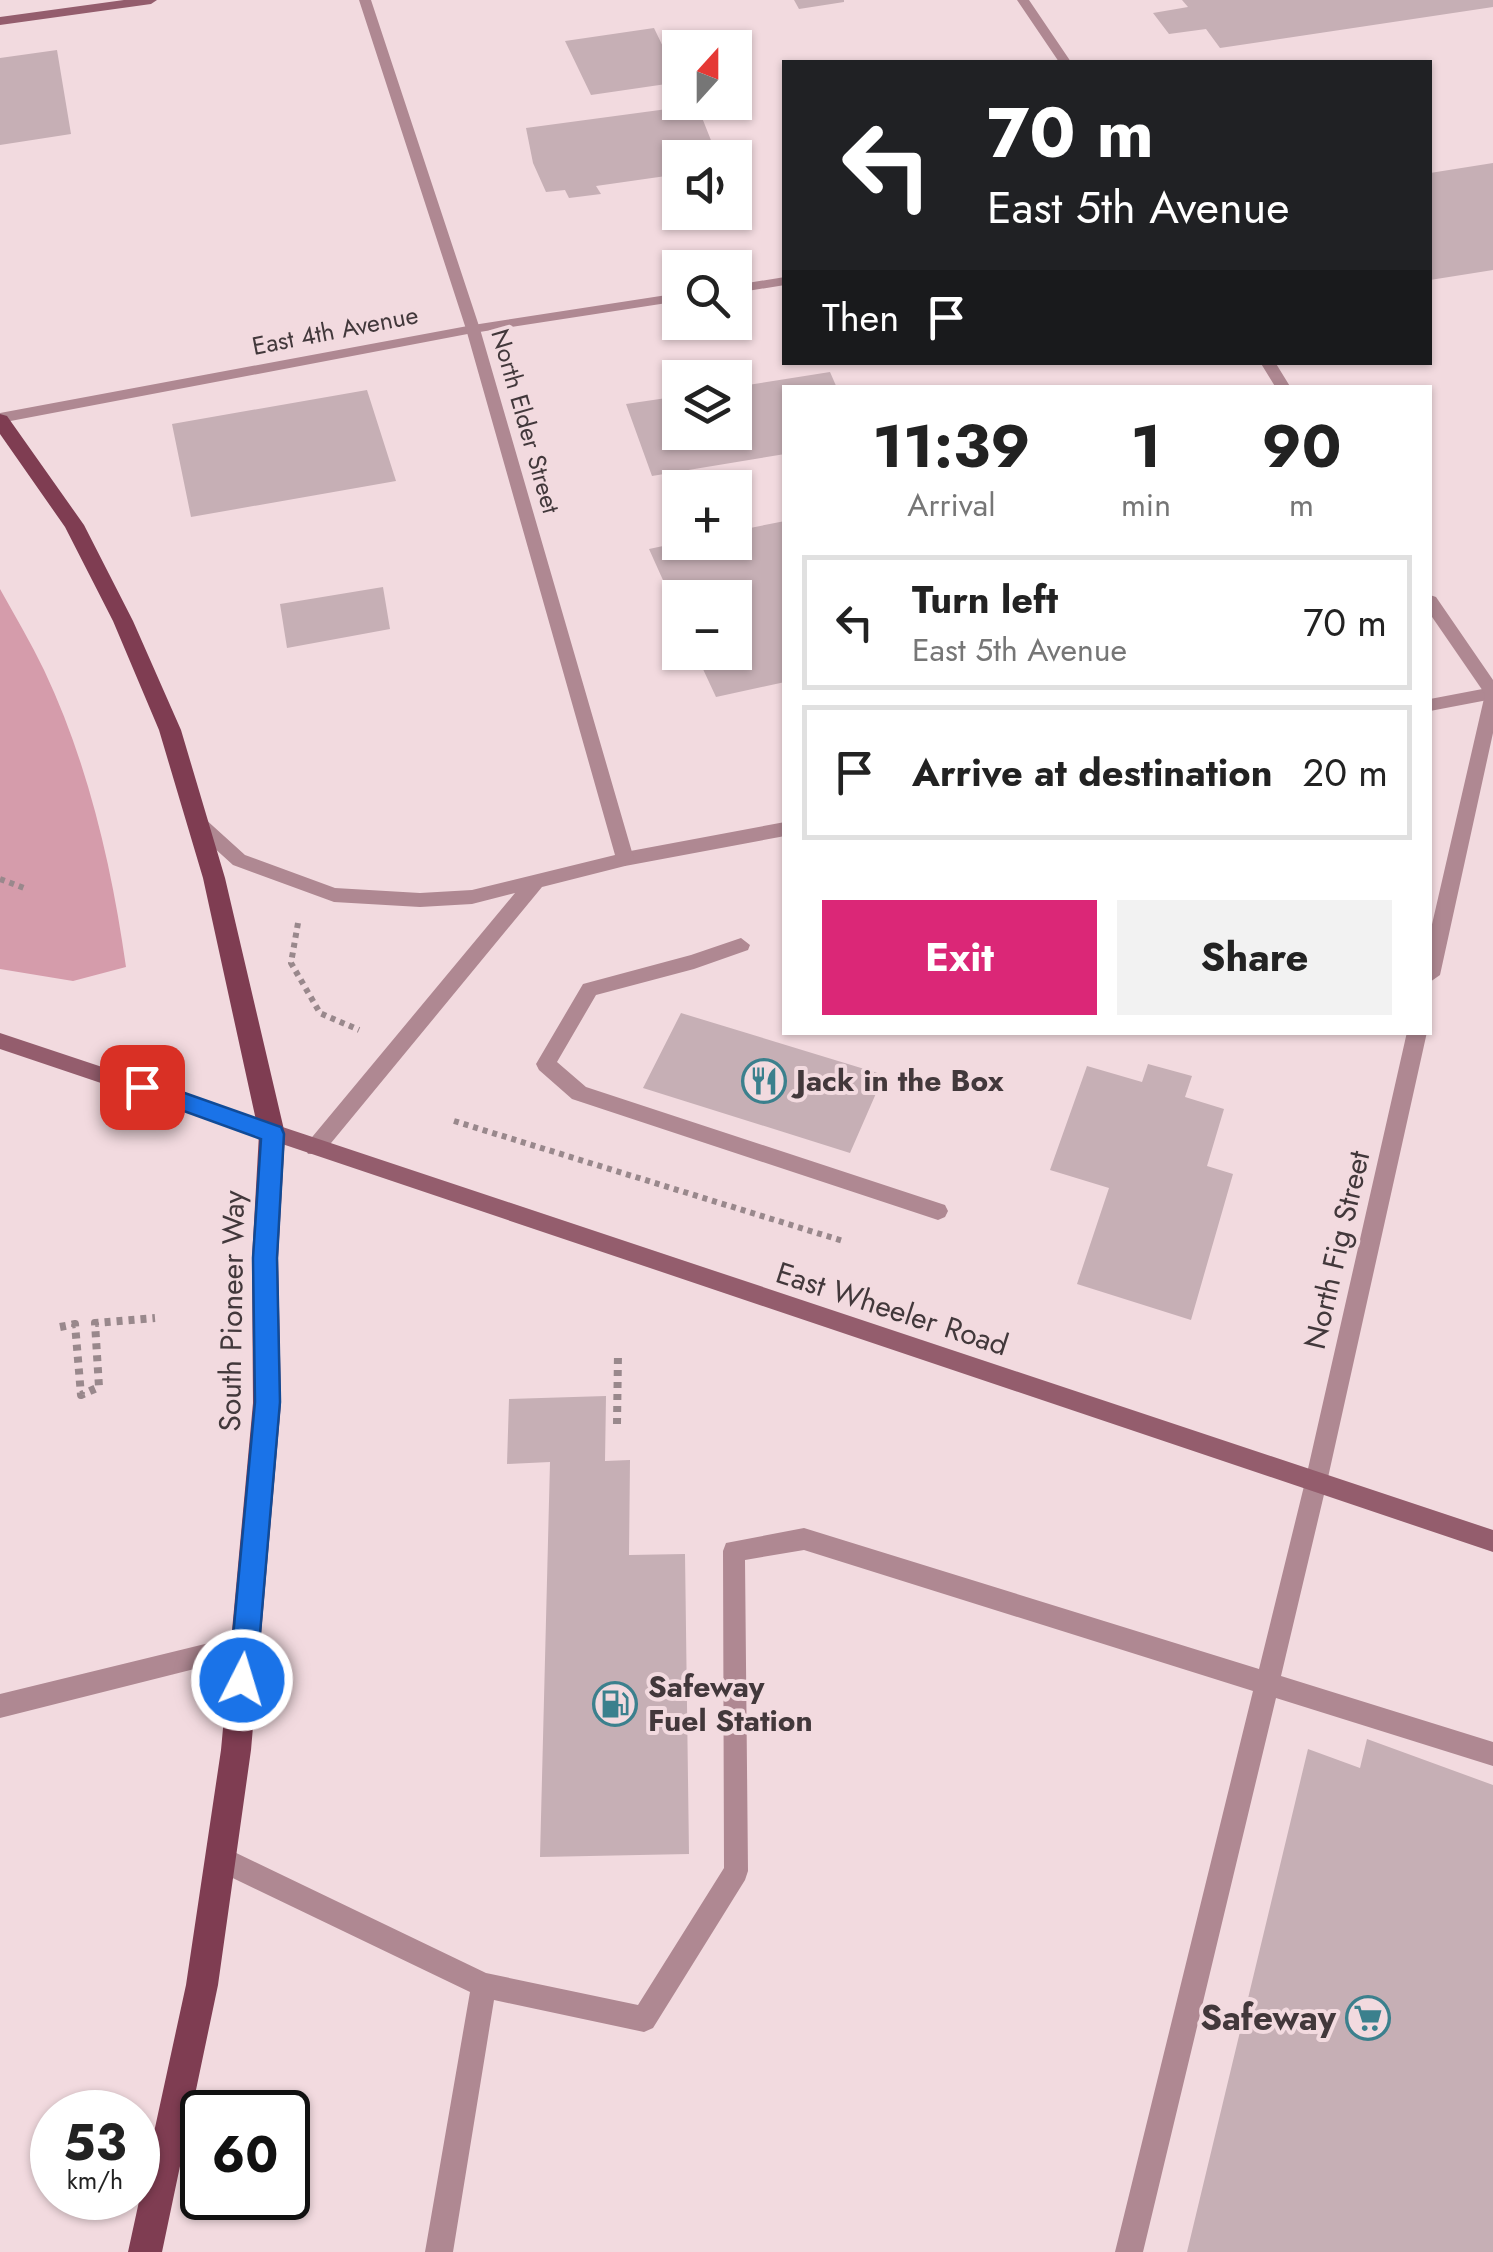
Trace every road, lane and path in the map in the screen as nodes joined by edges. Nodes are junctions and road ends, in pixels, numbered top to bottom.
1 (151, 0) edge
2 (366, 0) edge
3 (1023, 0) edge
4 (0, 21) edge
5 (1064, 60) edge
6 (782, 281) edge
7 (752, 286) edge
8 (662, 300) edge
9 (474, 328) junction
10 (0, 420) edge
11 (1432, 604) edge
12 (1493, 693) edge
13 (1432, 705) edge
14 (1489, 732) edge
15 (197, 822) junction
16 (782, 830) edge
17 (625, 860) junction
18 (0, 880) edge
19 (535, 882) junction
20 (24, 888) dead end
21 (298, 924) dead end
22 (741, 945) dead end
23 (1432, 967) edge
24 (358, 1030) dead end
25 (1416, 1035) edge
26 (0, 1041) edge
27 (454, 1121) dead end
28 (272, 1134) junction
29 (314, 1148) junction
30 (938, 1212) dead end
31 (842, 1241) dead end
32 (155, 1318) dead end
33 (60, 1327) dead end
34 (618, 1354) dead end
35 (617, 1424) dead end
36 (1316, 1482) junction
37 (1493, 1540) edge
38 (246, 1645) junction
39 (1266, 1683) junction
40 (0, 1706) edge
41 (1493, 1754) edge
42 (220, 1859) junction
43 (484, 1985) junction
44 (145, 2252) edge
45 (439, 2252) edge
46 (1128, 2252) edge

1 - 4 main road
2 - 9 street, North Elder Street
3 - 5 street
6 - 7 street
8 - 9 street, East 4th Avenue
9 - 10 street, East 4th Avenue
9 - 17 street, North Elder Street
10 - 15 main road, South Pioneer Way
11 - 12 street
12 - 13 street
12 - 14 street
14 - 23 street
15 - 19 street
15 - 28 main road, South Pioneer Way
16 - 17 street
17 - 19 street
18 - 20 path
19 - 29 street
21 - 24 path
22 - 30 street
25 - 36 street, North Fig Street
26 - 28 main road, East Wheeler Road
27 - 31 path
28 - 29 main road, East Wheeler Road
28 - 38 main road, South Pioneer Way
29 - 36 main road, East Wheeler Road
32 - 33 path
34 - 35 path
36 - 37 main road, East Wheeler Road
36 - 39 street, North Fig Street
38 - 40 street
38 - 42 main road, South Pioneer Way
39 - 41 street
39 - 43 street
39 - 46 street, North Fig Street
42 - 43 street
42 - 44 main road, South Pioneer Way
43 - 45 street

